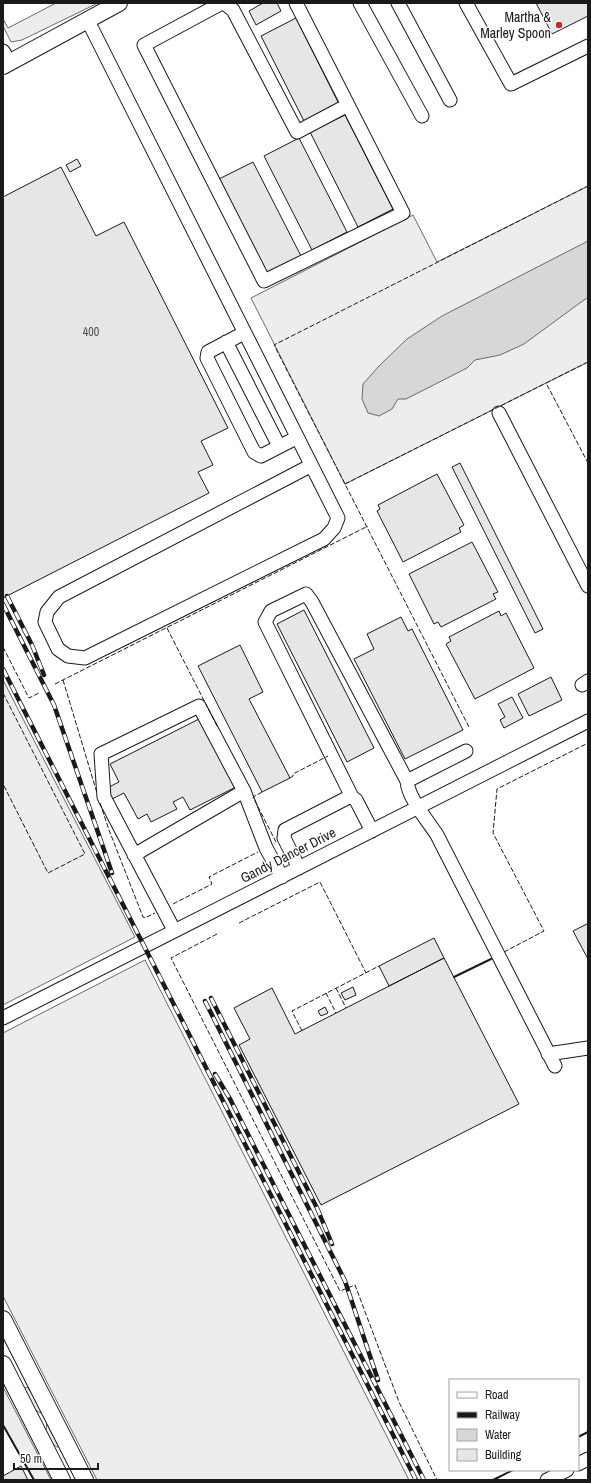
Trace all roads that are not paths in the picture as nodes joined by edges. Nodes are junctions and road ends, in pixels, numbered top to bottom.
1 (119, 3) edge
2 (223, 3) edge
3 (296, 3) edge
4 (360, 3) edge
5 (398, 3) edge
6 (466, 3) edge
7 (87, 19) junction
8 (588, 46) edge
9 (3, 57) edge
10 (450, 100) dead end
11 (348, 105) junction
12 (422, 116) dead end
13 (244, 333) junction
14 (226, 342) junction
15 (499, 413) dead end
16 (296, 438) junction
17 (279, 446) junction
18 (310, 466) junction
19 (588, 586) edge
20 (588, 721) edge
21 (466, 751) dead end
22 (407, 781) junction
23 (244, 791) junction
24 (352, 797) junction
25 (418, 807) junction
26 (372, 831) junction
27 (134, 855) junction
28 (299, 868) junction
29 (282, 877) junction
30 (174, 930) junction
31 (3, 1018) edge
32 (588, 1048) edge
33 (548, 1054) junction
34 (555, 1066) dead end
35 (3, 1319) edge
36 (3, 1364) edge
37 (588, 1459) edge
38 (579, 1464) edge
39 (565, 1471) edge
40 (62, 1480) edge
41 (85, 1480) edge
42 (547, 1480) edge

1 - 7 main road
2 - 11 street
2 - 11 street
3 - 11 street
4 - 12 street
5 - 10 street
6 - 8 street
7 - 9 main road
7 - 13 street
13 - 14 street
13 - 16 street
14 - 17 street
14 - 17 street
15 - 19 street
16 - 17 street
16 - 18 street
18 - 18 street
20 - 25 street, Gandy Dancer Drive
21 - 22 street
22 - 24 street
22 - 25 street
23 - 27 street
23 - 27 street
23 - 29 street
24 - 26 street
24 - 28 street
25 - 26 street, Gandy Dancer Drive
25 - 33 street
26 - 28 street, Gandy Dancer Drive
27 - 30 street
28 - 29 street, Gandy Dancer Drive
29 - 30 street, Gandy Dancer Drive
30 - 31 street, Gandy Dancer Drive
32 - 33 street
33 - 34 street
35 - 41 main road
36 - 40 main road
37 - 38 street
39 - 42 street

